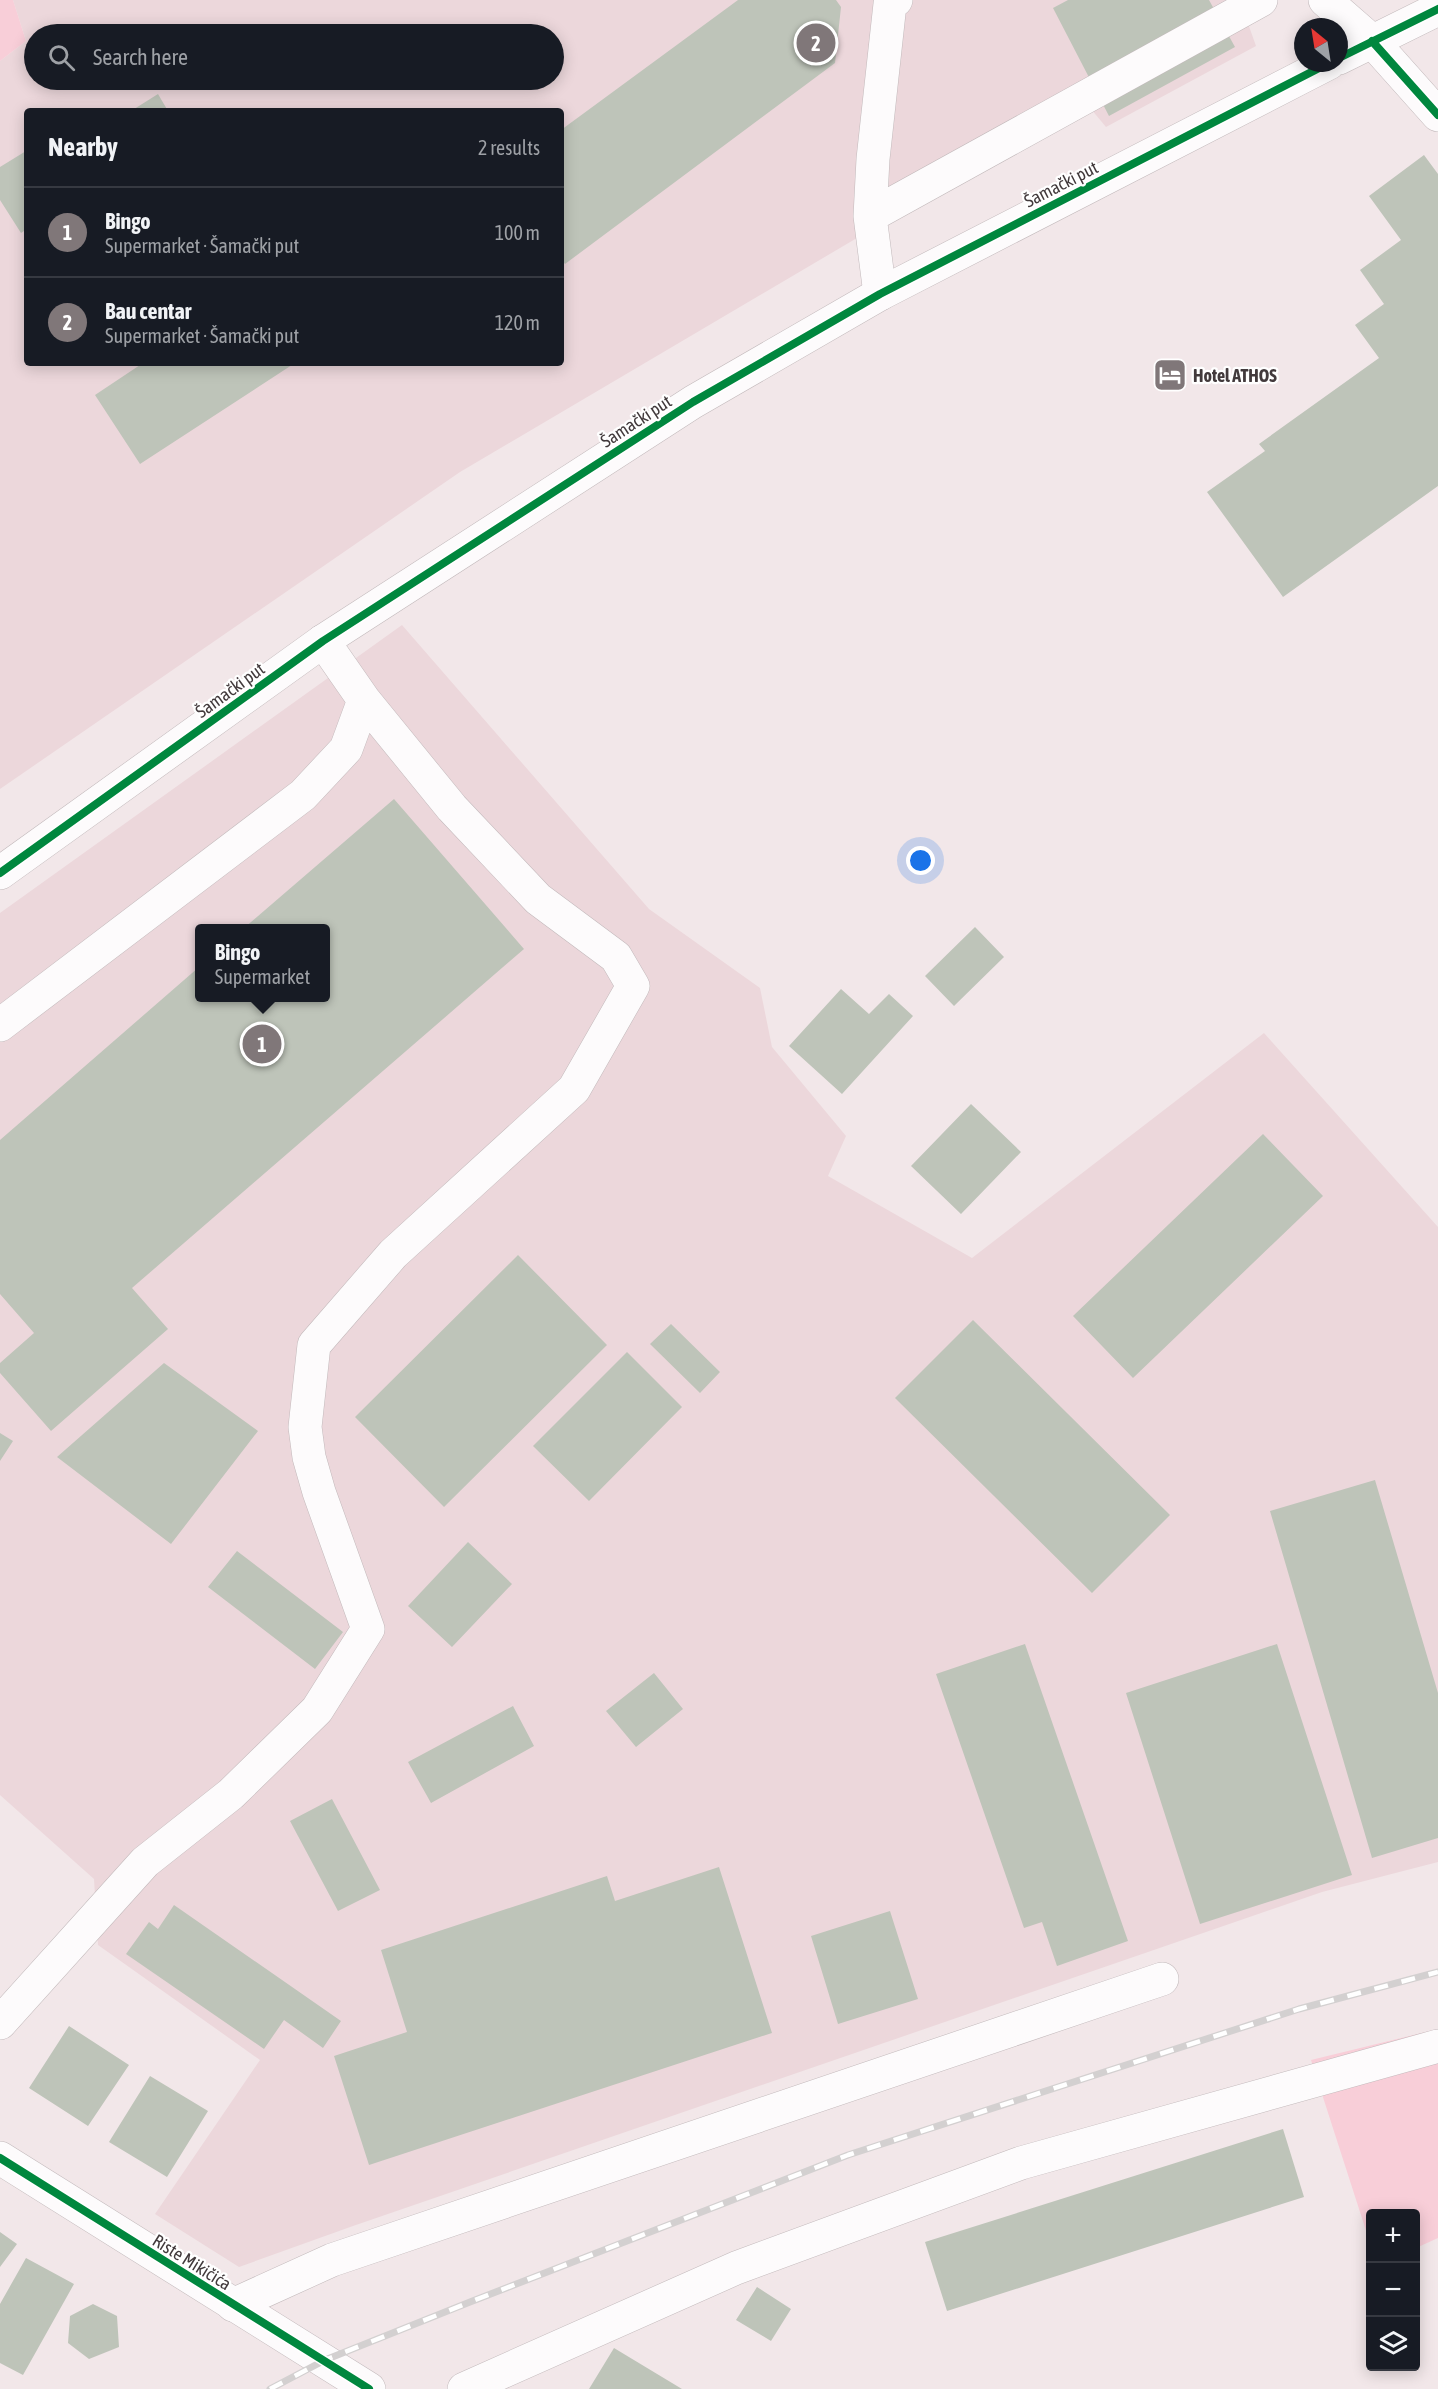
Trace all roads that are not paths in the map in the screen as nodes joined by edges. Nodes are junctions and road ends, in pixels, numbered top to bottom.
1 (896, 0) edge
2 (1261, 0) edge
3 (1325, 0) edge
4 (1438, 9) edge
5 (1372, 41) junction
6 (1348, 53) edge
7 (1312, 72) edge
8 (1438, 115) edge
9 (870, 216) junction
10 (880, 294) junction
11 (323, 641) junction
12 (364, 700) junction
13 (0, 873) edge
14 (0, 1025) edge
15 (1162, 1979) dead end
16 (0, 2023) edge
17 (1438, 2046) edge
18 (0, 2158) edge
19 (233, 2305) junction
20 (369, 2389) edge
21 (464, 2389) edge

1 - 9 main road
2 - 9 main road
3 - 5 main road
4 - 5 main road
5 - 6 main road
5 - 8 main road
7 - 10 main road, Šamački put
9 - 10 main road
10 - 11 main road, Šamački put
11 - 12 main road
11 - 13 main road, Šamački put
12 - 14 main road
12 - 16 main road
15 - 19 main road
17 - 21 main road
18 - 19 main road, Riste Mikičića
19 - 20 main road, Riste Mikičića

